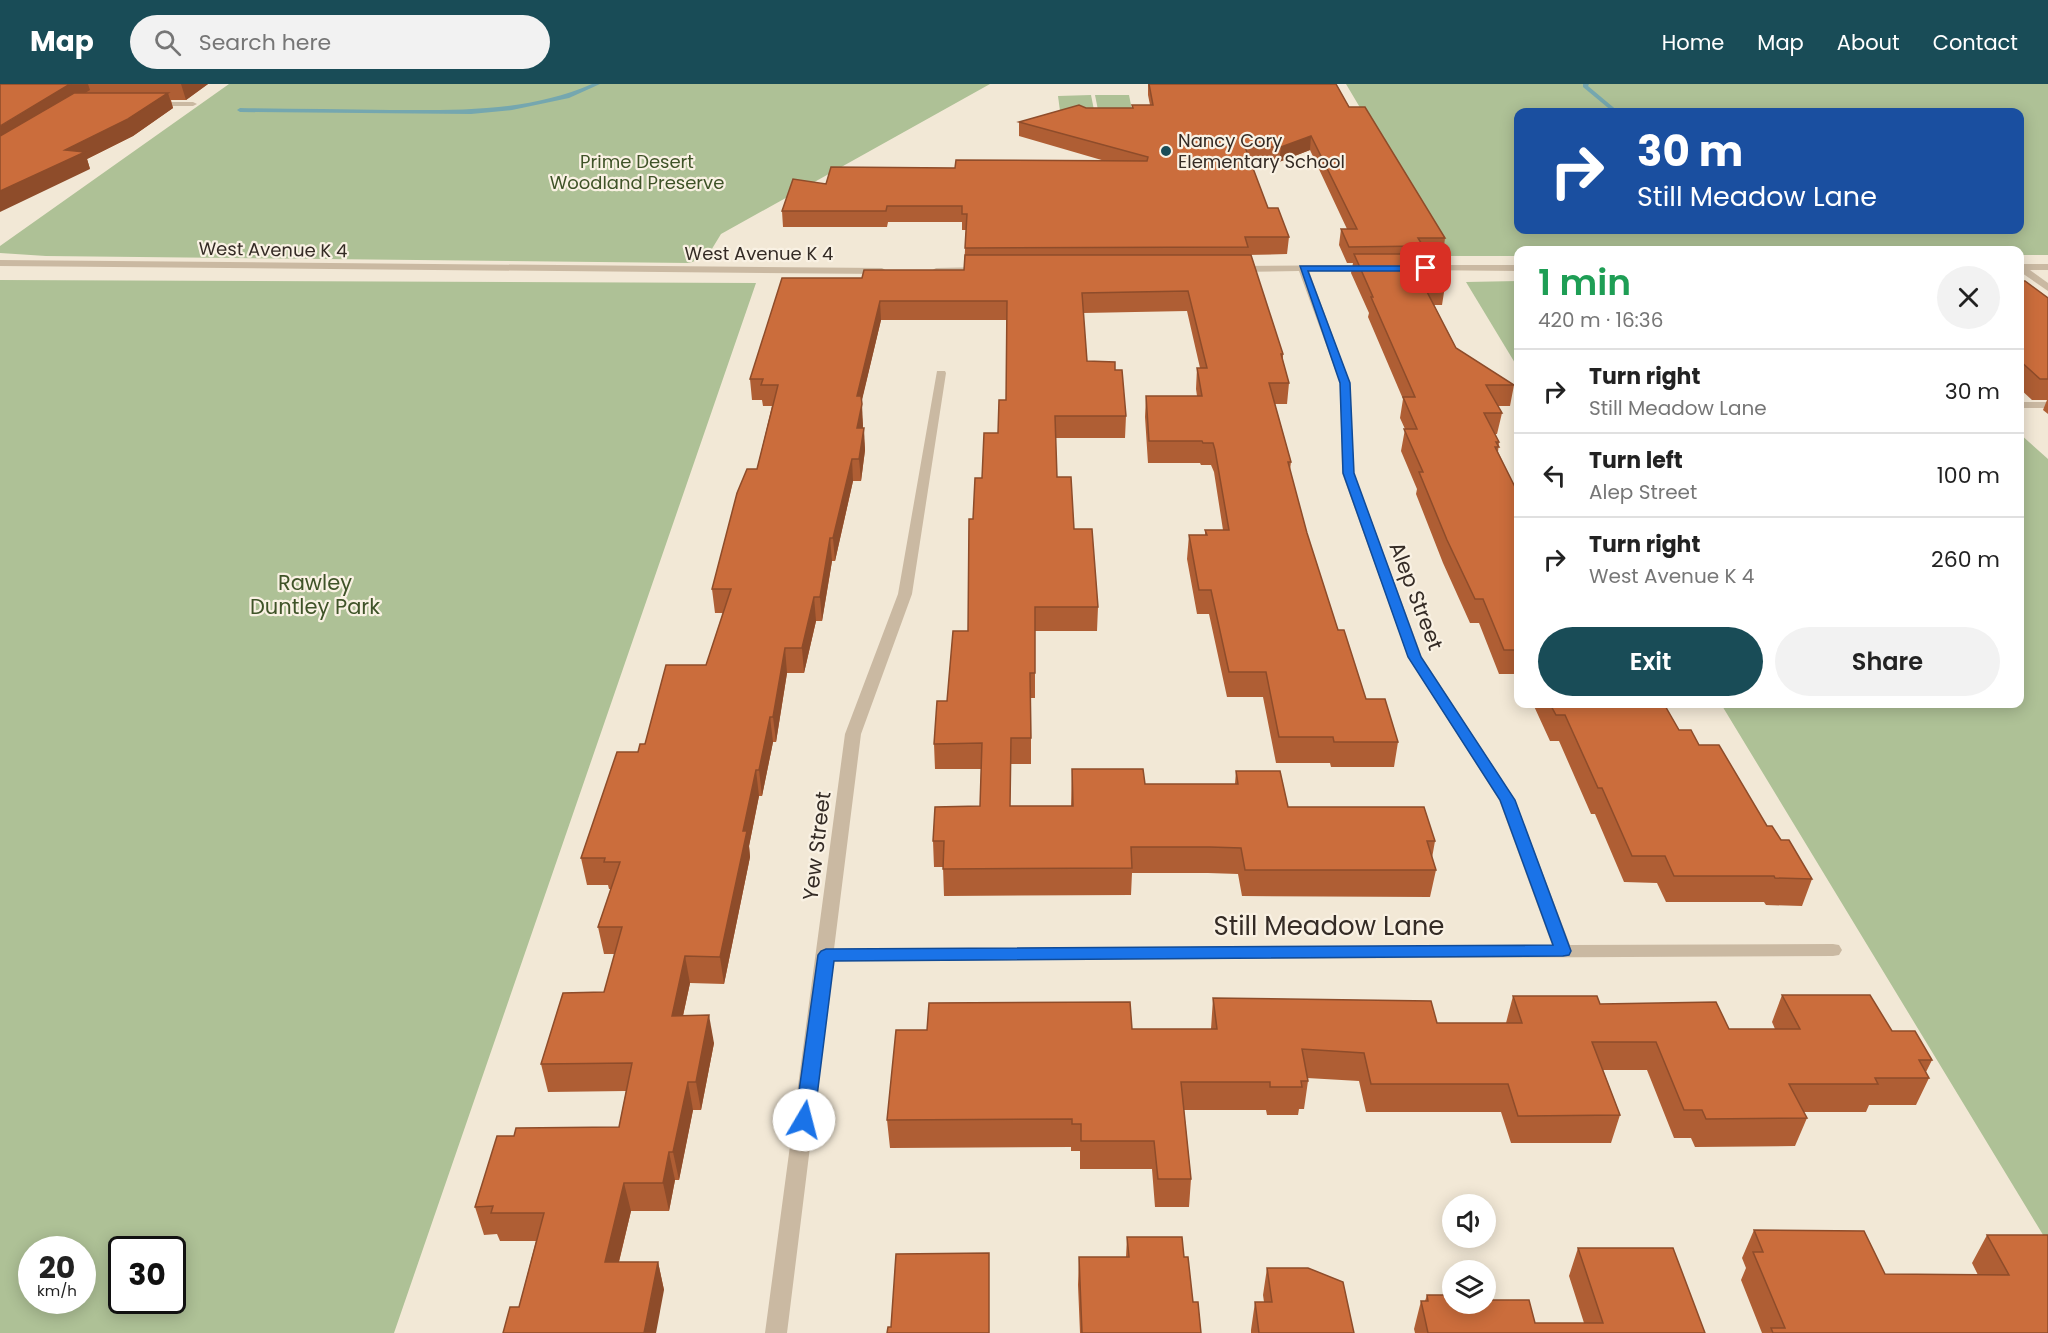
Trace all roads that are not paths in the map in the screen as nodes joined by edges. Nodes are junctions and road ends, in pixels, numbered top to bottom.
1 (147, 104) edge
2 (193, 104) dead end
3 (0, 263) edge
4 (2024, 267) edge
5 (2048, 267) edge
6 (1303, 268) junction
7 (1379, 268) edge
8 (1402, 268) edge
9 (1514, 268) edge
10 (1222, 269) edge
11 (989, 270) edge
12 (2024, 270) edge
13 (897, 271) edge
14 (920, 271) edge
15 (2048, 288) edge
16 (941, 373) dead end
17 (2024, 405) edge
18 (2048, 405) edge
19 (1833, 950) dead end
20 (1563, 951) junction
21 (826, 955) junction
22 (776, 1333) edge

1 - 2 street
3 - 13 street, West Avenue K 4
4 - 5 street
6 - 7 street
6 - 10 street
6 - 20 street, Alep Street
8 - 9 street
11 - 14 street
12 - 15 street
16 - 21 street, Yew Street
17 - 18 street
19 - 20 street, Still Meadow Lane
20 - 21 street, Still Meadow Lane
21 - 22 street, Yew Street

